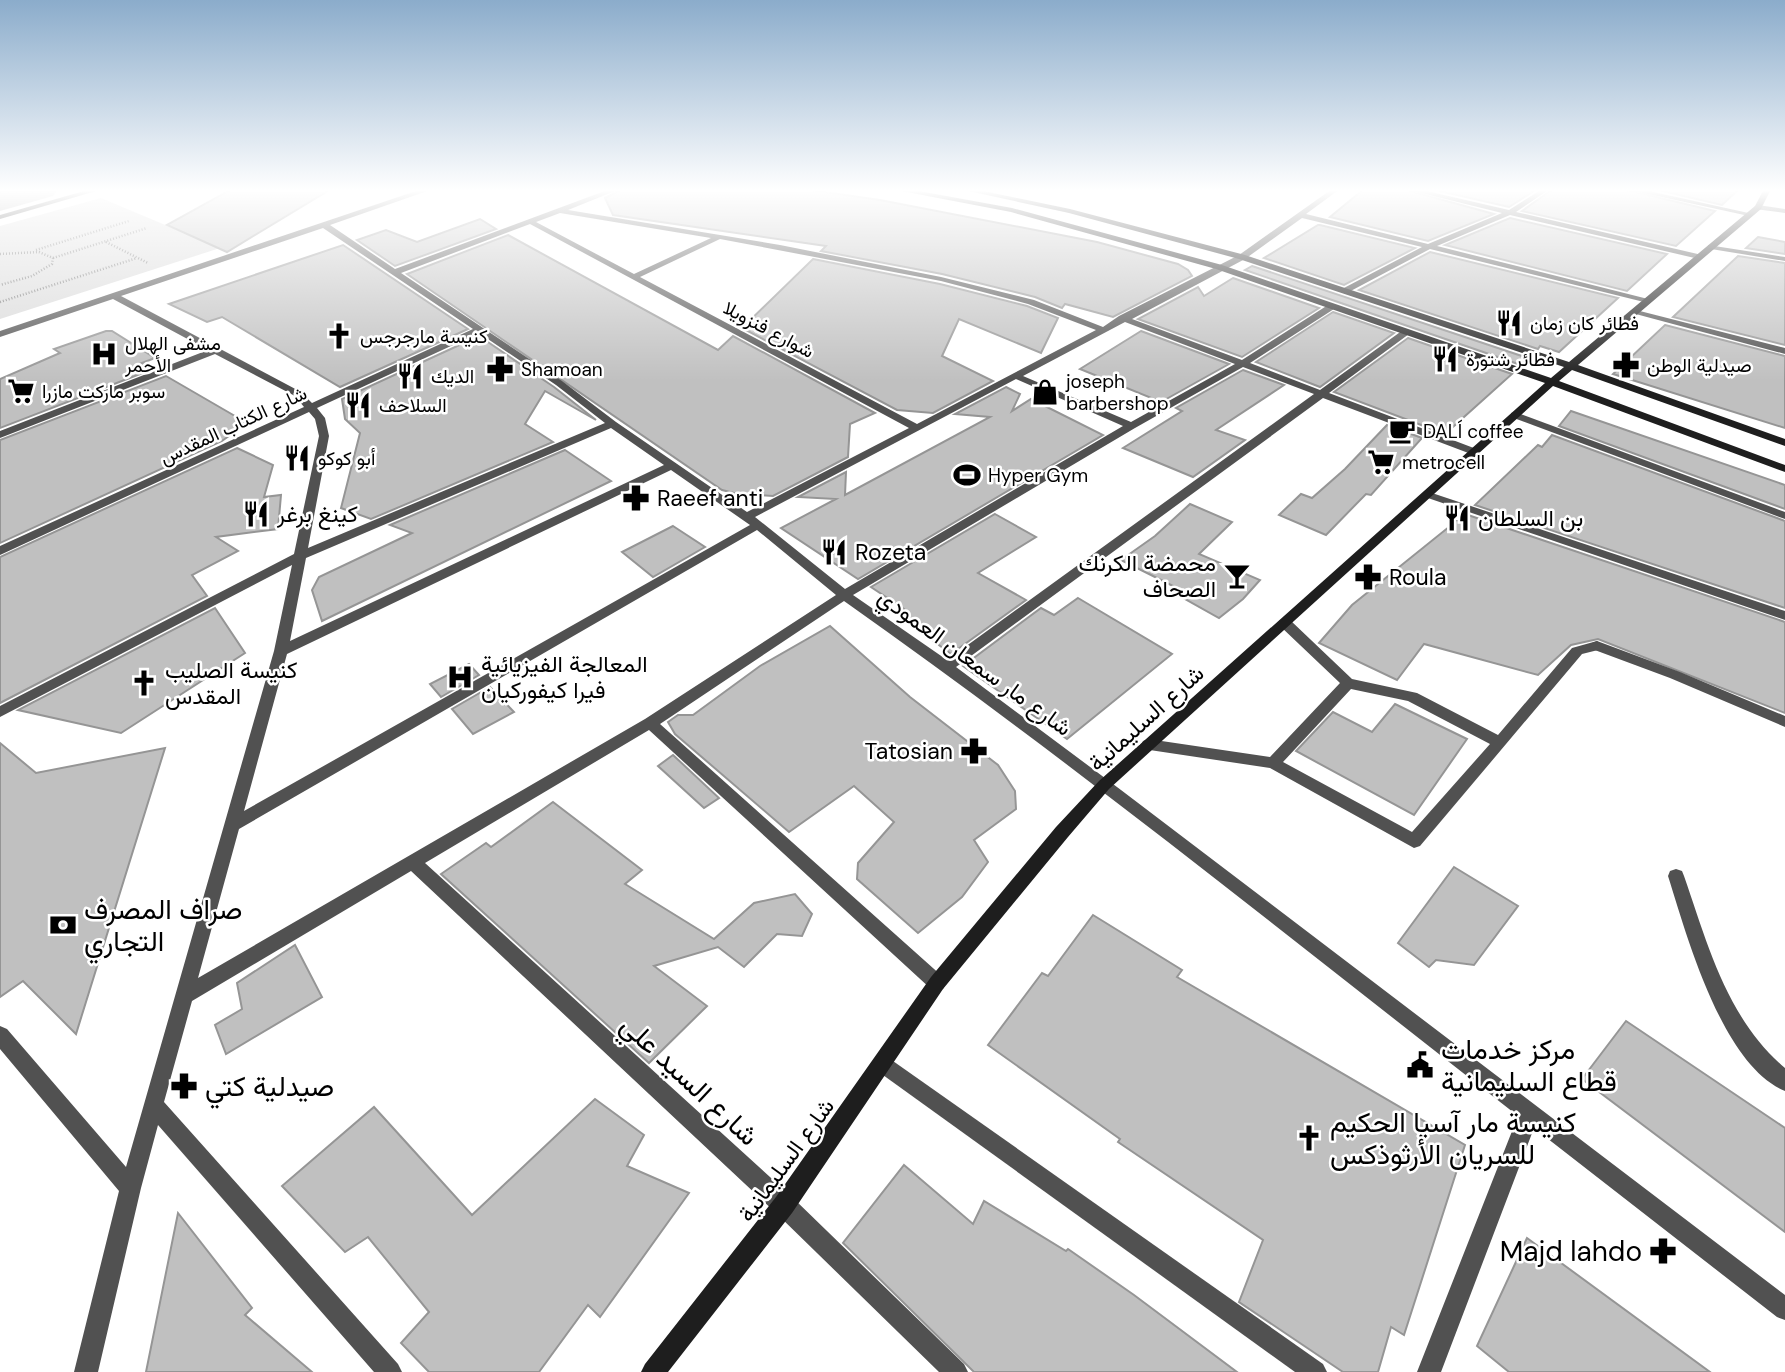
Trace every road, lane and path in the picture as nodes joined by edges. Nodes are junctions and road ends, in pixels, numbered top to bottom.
1 (43, 253) edge
2 (69, 253) edge
3 (127, 253) edge
4 (240, 253) edge
5 (367, 253) edge
6 (447, 253) edge
7 (590, 253) edge
8 (684, 253) edge
9 (810, 253) edge
10 (1168, 253) edge
11 (1227, 253) edge
12 (1247, 253) edge
13 (1418, 253) edge
14 (1459, 253) edge
15 (1704, 253) edge
16 (1717, 253) edge
17 (1242, 257) junction
18 (53, 258) junction
19 (137, 258) junction
20 (1785, 259) edge
21 (1219, 267) junction
22 (396, 272) junction
23 (174, 275) junction
24 (633, 276) junction
25 (0, 285) edge
26 (1345, 291) junction
27 (114, 296) junction
28 (1648, 300) junction
29 (0, 302) edge
30 (1331, 307) junction
31 (1635, 311) junction
32 (1122, 318) junction
33 (480, 329) junction
34 (1101, 329) junction
35 (1406, 332) junction
36 (0, 334) edge
37 (216, 351) junction
38 (1785, 351) edge
39 (1242, 364) junction
40 (1571, 366) junction
41 (1014, 375) junction
42 (1552, 382) junction
43 (1321, 394) junction
44 (313, 408) junction
45 (1515, 415) junction
46 (612, 424) junction
47 (1131, 426) junction
48 (915, 427) junction
49 (0, 435) edge
50 (1785, 443) edge
51 (1475, 452) junction
52 (672, 465) junction
53 (1785, 468) edge
54 (1429, 495) junction
55 (1785, 516) edge
56 (752, 521) junction
57 (0, 551) edge
58 (302, 555) junction
59 (844, 595) junction
60 (1785, 615) edge
61 (1285, 623) junction
62 (281, 651) junction
63 (947, 667) junction
64 (1348, 682) junction
65 (0, 712) edge
66 (1785, 722) edge
67 (650, 723) junction
68 (1500, 743) junction
69 (1149, 746) junction
70 (1273, 763) junction
71 (1104, 785) junction
72 (233, 825) junction
73 (412, 862) junction
74 (1676, 876) dead end
75 (937, 983) junction
76 (186, 995) junction
77 (0, 1035) edge
78 (883, 1063) junction
79 (1785, 1081) edge
80 (154, 1105) junction
81 (1530, 1112) junction
82 (130, 1188) junction
83 (784, 1205) junction
84 (1785, 1309) edge
85 (86, 1372) edge
86 (390, 1372) edge
87 (653, 1372) edge
88 (956, 1372) edge
89 (1315, 1372) edge
90 (1429, 1372) edge

1 - 18 path
2 - 18 path
3 - 19 path
4 - 23 street
5 - 22 street, شارع مار سمعان العمودي
6 - 22 street
7 - 24 street, شوارع فنزويلا
8 - 24 street
9 - 34 street
10 - 21 main road
11 - 17 main road
12 - 17 street
13 - 26 street
14 - 28 street
15 - 28 main road, شارع السليمانية
16 - 20 street
17 - 21 street
17 - 26 main road
18 - 25 path
19 - 23 path
19 - 29 path
21 - 30 main road
21 - 32 street
22 - 33 street, شارع مار سمعان العمودي
23 - 27 street
24 - 48 street, شوارع فنزويلا
26 - 40 main road
27 - 36 street
27 - 37 street
28 - 31 main road, شارع السليمانية
30 - 35 main road
30 - 39 street
31 - 38 street
31 - 40 main road, شارع السليمانية
32 - 34 street
32 - 39 street
33 - 44 street, شارع الكتاب المقدس
33 - 46 street, شارع مار سمعان العمودي
34 - 41 street
35 - 42 main road
35 - 43 street
37 - 44 street
37 - 49 street
39 - 43 street
39 - 47 street
40 - 42 main road, شارع السليمانية
40 - 50 main road
41 - 47 street
41 - 48 street
42 - 45 main road, شارع السليمانية
42 - 53 main road
43 - 51 street
43 - 63 street
44 - 57 street, شارع الكتاب المقدس
44 - 58 street
45 - 51 main road, شارع السليمانية
45 - 55 street
46 - 52 street, شارع مار سمعان العمودي
46 - 58 street
47 - 59 street
48 - 56 street
51 - 54 main road, شارع السليمانية
52 - 56 street, شارع مار سمعان العمودي
52 - 62 street
54 - 60 street
54 - 61 main road, شارع السليمانية
56 - 59 street, شارع مار سمعان العمودي
56 - 72 street
58 - 62 street
58 - 65 street
59 - 63 street, شارع مار سمعان العمودي
59 - 67 street
61 - 64 street
61 - 69 main road, شارع السليمانية
62 - 72 street
63 - 71 street, شارع مار سمعان العمودي
64 - 68 street
64 - 70 street
66 - 68 street
67 - 73 street
67 - 75 street
68 - 70 street
69 - 70 street
69 - 71 main road, شارع السليمانية
71 - 75 main road, شارع السليمانية
71 - 81 street, شارع مار سمعان العمودي
72 - 76 street
73 - 76 street
73 - 83 street, شارع السيد علي
74 - 79 street
75 - 78 main road, شارع السليمانية
76 - 80 street
77 - 82 street
78 - 83 main road, شارع السليمانية
78 - 89 street
80 - 82 street
80 - 86 street
81 - 84 street, شارع مار سمعان العمودي
81 - 90 street
82 - 85 street
83 - 87 main road, شارع السليمانية
83 - 88 street, شارع السيد علي

